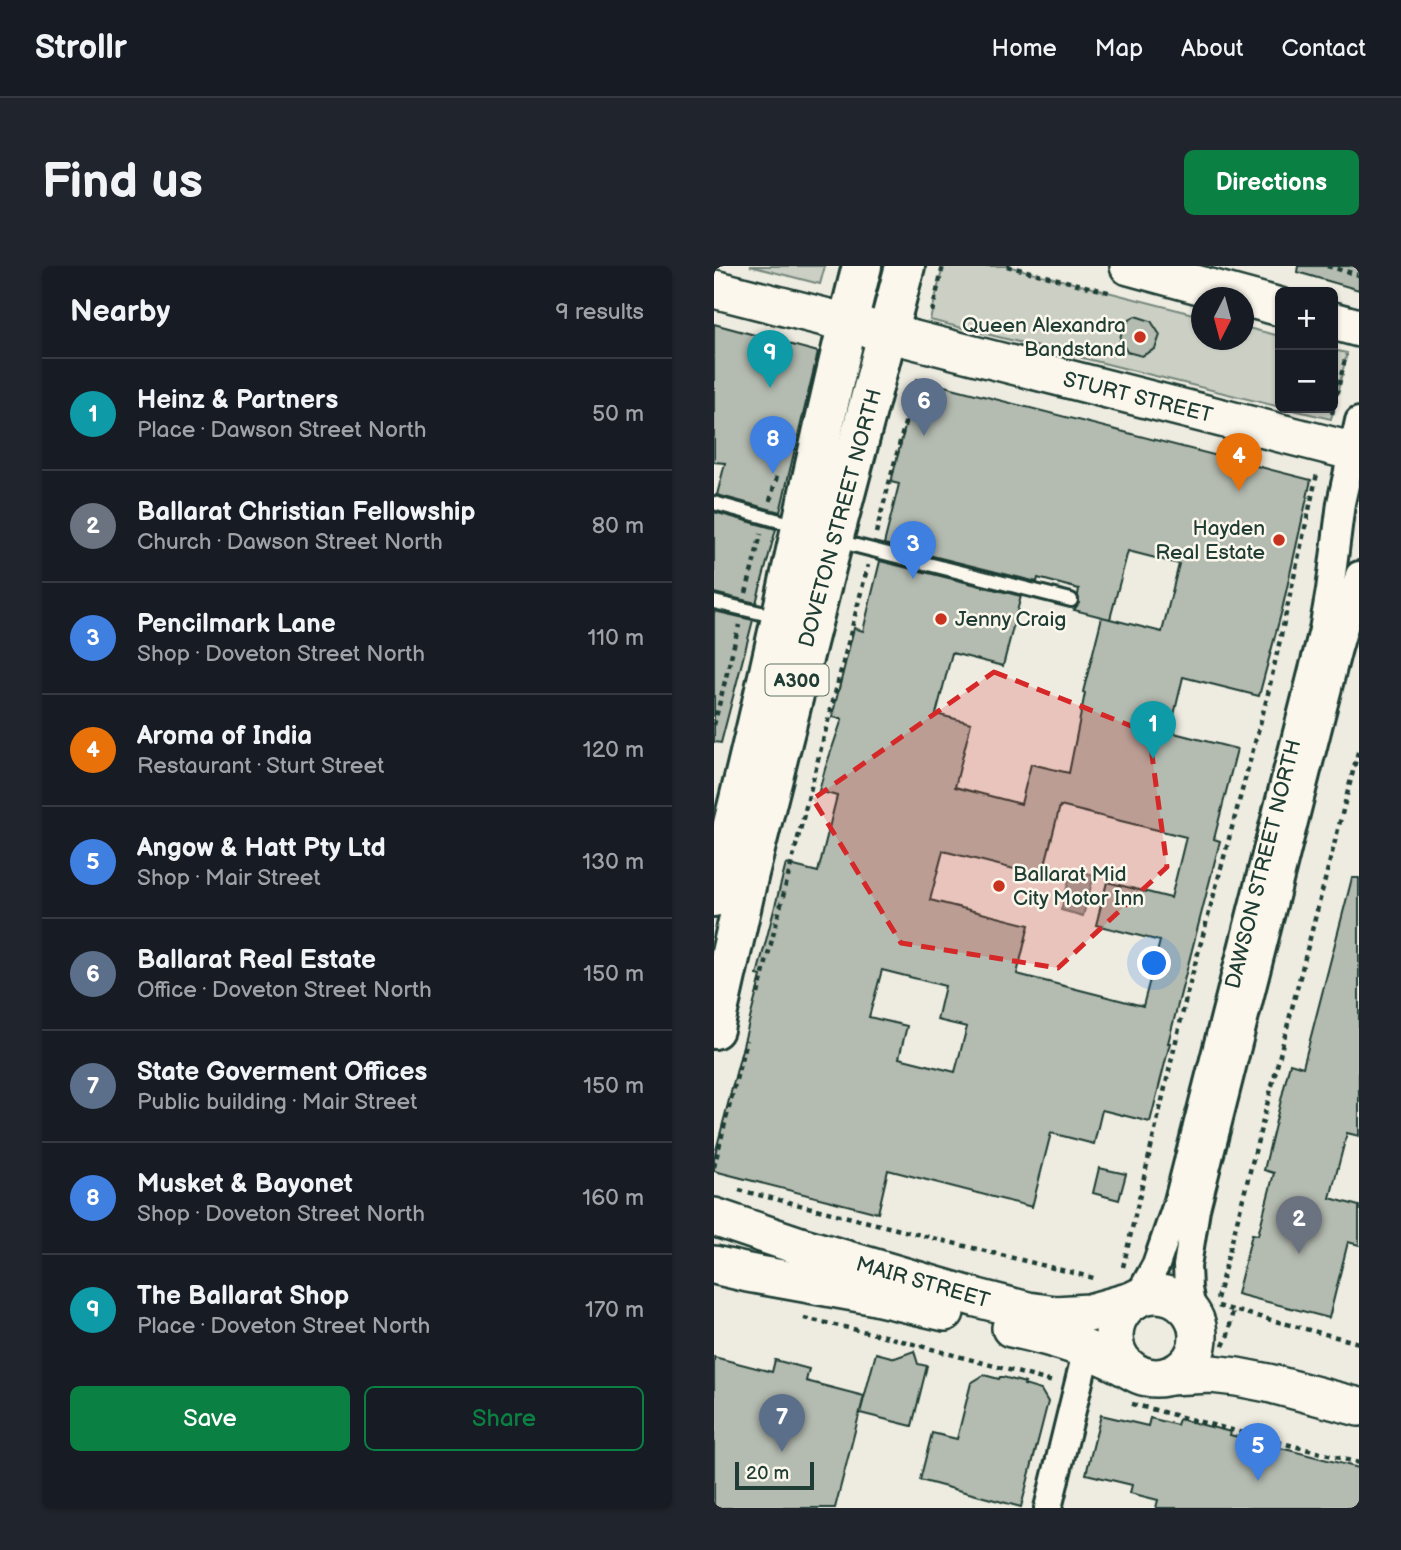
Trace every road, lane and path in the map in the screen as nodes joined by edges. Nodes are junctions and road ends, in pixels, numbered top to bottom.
1 (862, 266) edge
2 (905, 266) edge
3 (943, 266) edge
4 (1007, 266) edge
5 (1326, 266) edge
6 (1359, 275) edge
7 (1126, 281) edge
8 (714, 289) edge
9 (1275, 306) edge
10 (930, 320) dead end
11 (847, 323) junction
12 (1349, 326) edge
13 (888, 334) junction
14 (915, 385) dead end
15 (1349, 442) edge
16 (780, 464) dead end
17 (714, 503) edge
18 (765, 517) junction
19 (817, 533) junction
20 (872, 550) junction
21 (1359, 575) edge
22 (1071, 600) dead end
23 (714, 602) edge
24 (743, 609) junction
25 (782, 617) junction
26 (714, 725) edge
27 (1359, 748) edge
28 (720, 851) edge
29 (714, 897) edge
30 (755, 1006) dead end
31 (731, 1031) edge
32 (714, 1167) edge
33 (721, 1202) edge
34 (714, 1265) edge
35 (1097, 1279) dead end
36 (1131, 1291) junction
37 (793, 1315) dead end
38 (1195, 1322) junction
39 (1359, 1343) edge
40 (1087, 1349) junction
41 (1168, 1377) junction
42 (1268, 1382) junction
43 (1058, 1384) dead end
44 (1129, 1387) junction
45 (1359, 1407) edge
46 (1359, 1463) edge
47 (1048, 1508) edge

1 - 11 highway, A300
2 - 13 highway, A300
3 - 10 path
4 - 7 path
5 - 6 path
7 - 9 main road
8 - 11 main road, STURT STREET
11 - 13 main road, STURT STREET
11 - 19 highway, DOVETON STREET NORTH / A300
12 - 15 path
13 - 15 main road, STURT STREET
13 - 19 highway, DOVETON STREET NORTH / A300
14 - 20 path
15 - 36 path
15 - 36 street, DAWSON STREET NORTH
16 - 18 path
17 - 18 lane
18 - 19 lane
18 - 24 path
19 - 20 lane
19 - 25 highway, DOVETON STREET NORTH / A300
19 - 31 highway, DOVETON STREET NORTH / A300
20 - 22 lane
20 - 30 path
21 - 38 street, DAWSON STREET NORTH
23 - 24 lane
24 - 25 lane
24 - 26 path
25 - 28 highway, DOVETON STREET NORTH / A300
27 - 39 path
28 - 29 highway, DOVETON STREET NORTH / A300
31 - 32 path
33 - 35 path
33 - 36 main road, MAIR STREET
34 - 40 main road, MAIR STREET
36 - 38 main road
36 - 44 main road
37 - 43 path
38 - 41 main road
38 - 42 main road
40 - 44 main road, MAIR STREET
40 - 47 street
41 - 42 main road
41 - 44 main road
42 - 45 main road
44 - 46 path

